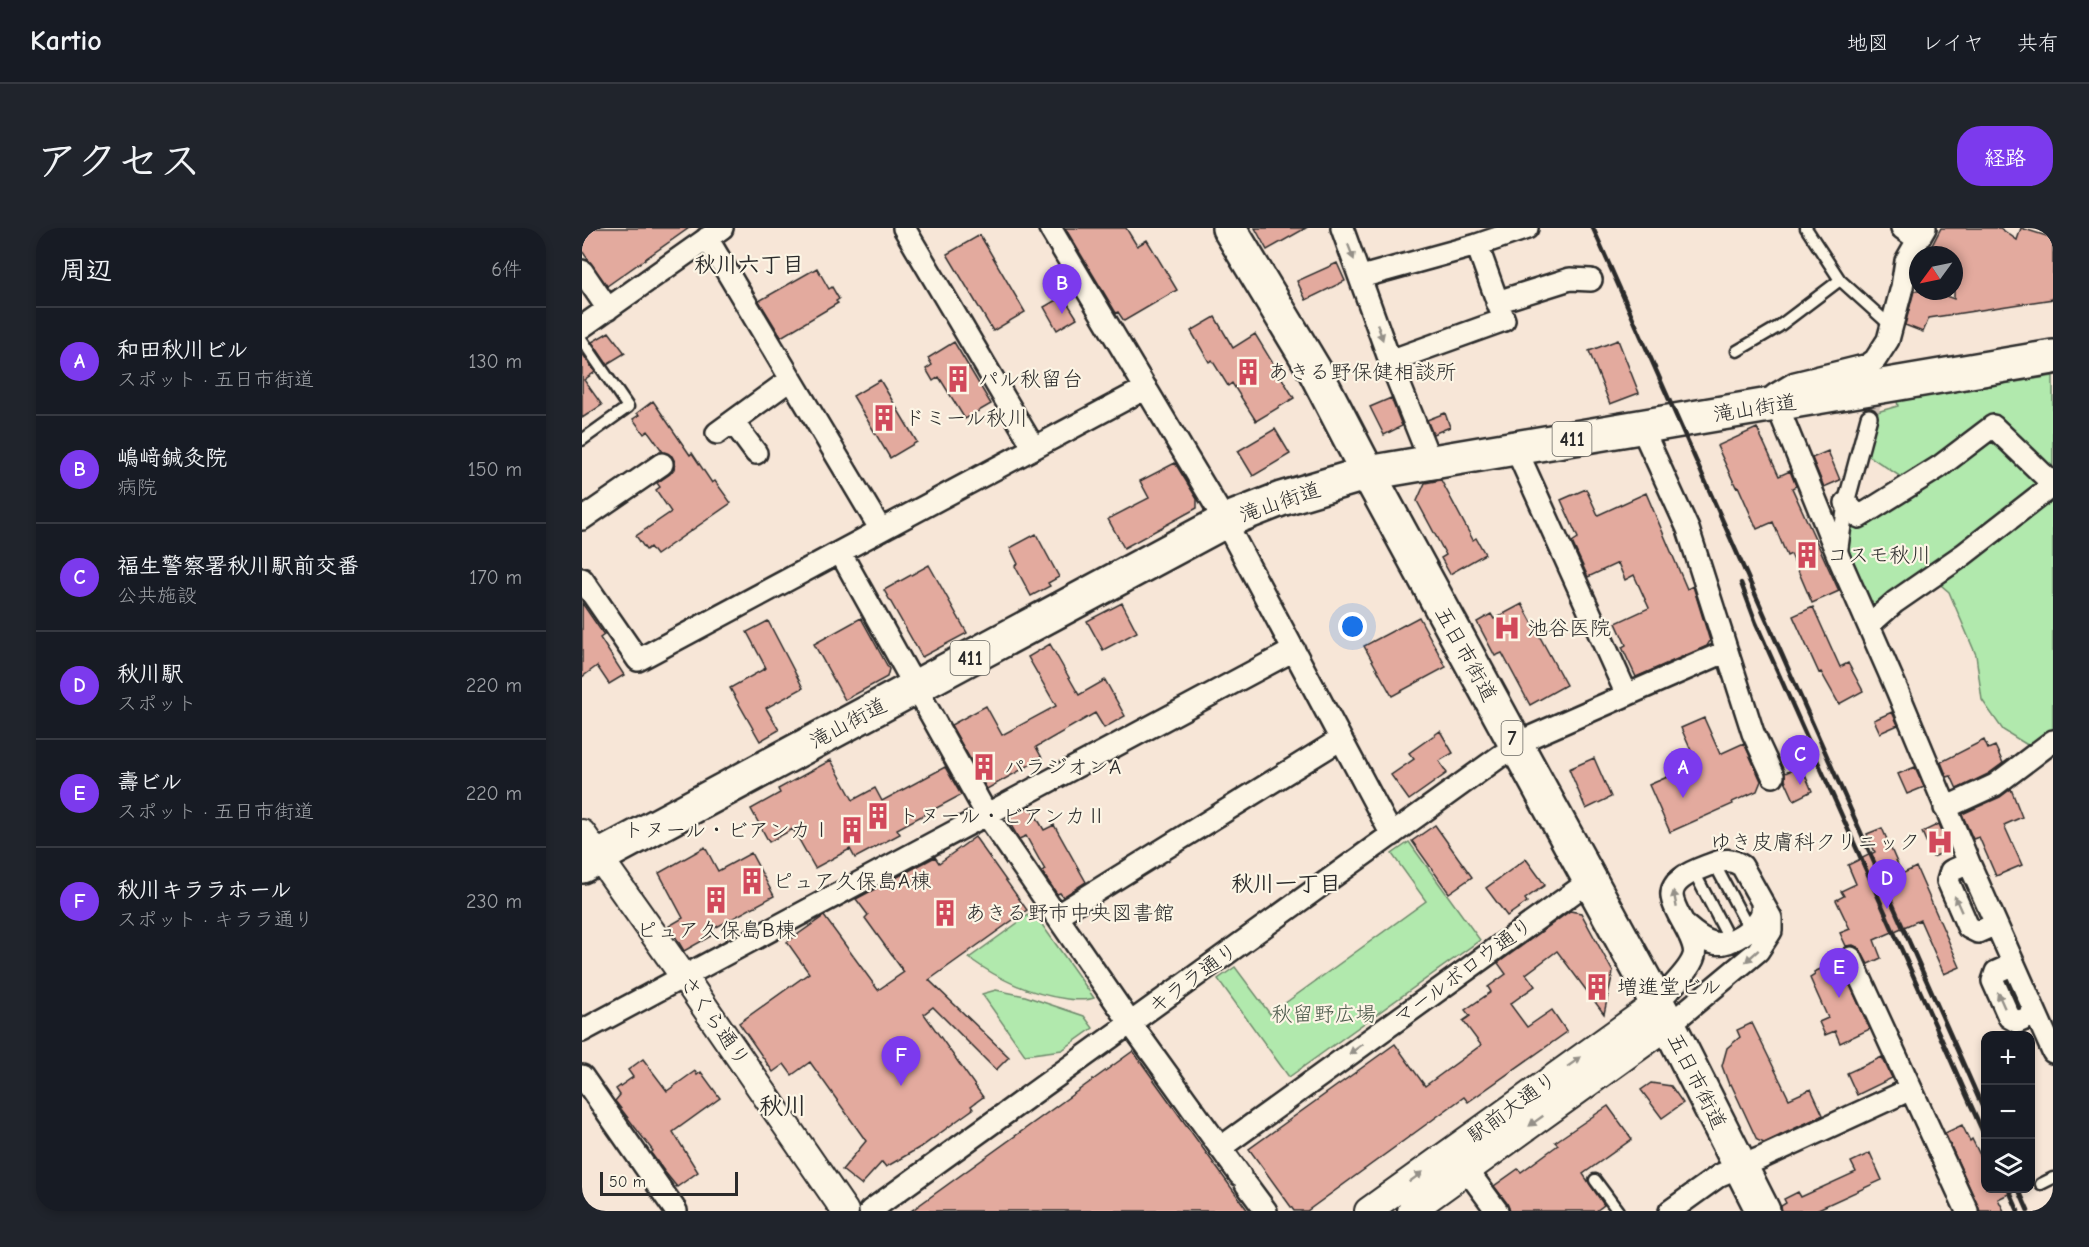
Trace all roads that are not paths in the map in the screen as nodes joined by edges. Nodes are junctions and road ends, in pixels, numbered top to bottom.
1 (904, 228) edge
2 (1050, 228) edge
3 (1229, 228) edge
4 (1342, 228) edge
5 (1527, 228) edge
6 (1806, 228) edge
7 (1915, 232) edge
8 (715, 233) edge
9 (1477, 244) junction
10 (582, 271) edge
11 (1361, 277) junction
12 (1591, 280) dead end
13 (1840, 280) junction
14 (1497, 302) junction
15 (608, 309) junction
16 (1891, 326) junction
17 (582, 327) edge
18 (582, 340) edge
19 (1737, 351) dead end
20 (2053, 357) edge
21 (1390, 361) junction
22 (791, 379) junction
23 (1146, 388) junction
24 (1777, 405) junction
25 (1869, 417) tunnel mouth
26 (1641, 426) junction
27 (582, 440) edge
28 (1034, 448) junction
29 (1516, 449) junction
30 (756, 453) dead end
31 (1431, 463) junction
32 (662, 464) dead end
33 (1368, 473) junction
34 (2053, 484) edge
35 (1846, 503) junction
36 (582, 519) edge
37 (1225, 521) junction
38 (881, 530) junction
39 (840, 552) junction
40 (1839, 558) junction
41 (582, 579) edge
42 (1869, 625) junction
43 (1294, 650) junction
44 (1727, 651) junction
45 (915, 687) junction
46 (1627, 695) junction
47 (1341, 738) junction
48 (2053, 741) edge
49 (1517, 746) junction
50 (1773, 776) dead end
51 (1945, 808) junction
52 (987, 814) junction
53 (1392, 835) junction
54 (588, 852) edge
55 (1704, 867) junction
56 (1590, 880) junction
57 (1762, 902) junction
58 (1056, 916) junction
59 (1685, 926) junction
60 (1749, 929) junction
61 (1730, 941) junction
62 (1851, 958) dead end
63 (684, 977) junction
64 (1663, 1014) junction
65 (1131, 1024) junction
66 (582, 1031) edge
67 (2053, 1052) edge
68 (582, 1076) edge
69 (1911, 1089) junction
70 (1220, 1148) junction
71 (1740, 1166) junction
72 (1467, 1170) junction
73 (2053, 1178) edge
74 (1595, 1180) dead end
75 (2041, 1184) dead end
76 (676, 1211) edge
77 (845, 1211) edge
78 (870, 1211) edge
79 (1266, 1211) edge
80 (1368, 1211) edge
81 (1411, 1211) edge
82 (1497, 1211) edge
83 (1618, 1211) edge
84 (1671, 1211) edge
85 (1763, 1211) edge
86 (1966, 1211) edge

1 - 28 street
2 - 23 street
3 - 33 main road, 五日市街道 / 7
4 -> 11 street
5 - 9 street
6 - 13 lane
7 - 16 street
8 - 15 street
8 - 22 street
9 - 11 street
9 - 14 street
10 - 15 street
11 -> 21 street
12 - 14 street
13 - 16 lane
13 - 19 lane
14 - 21 street
15 - 17 street
16 - 24 street
18 - 27 lane
20 - 24 main road, 滝山街道 / 411
21 - 31 street
22 - 30 street
22 - 38 street
23 - 28 street
23 - 37 street
24 - 26 main road, 滝山街道 / 411
24 - 40 street
25 - 35 street
26 - 29 main road, 滝山街道 / 411
26 - 44 street
28 - 38 street
29 - 31 main road, 滝山街道 / 411
29 - 46 street
31 - 33 main road, 滝山街道 / 411
32 - 36 street
33 - 37 main road, 滝山街道 / 411
33 - 49 main road, 五日市街道 / 7
34 - 35 street
34 - 42 street
35 - 40 street
37 - 43 street
37 - 45 main road, 滝山街道 / 411
38 - 39 street
39 - 41 street
39 - 45 street
40 - 42 street
42 - 51 street
43 - 47 street
43 - 52 street
44 - 46 street, キララ通り
44 - 50 street
45 - 52 street
45 - 54 main road, 滝山街道 / 411
46 - 49 street, キララ通り
47 - 53 street
47 - 58 street
48 - 51 street
49 - 53 street, キララ通り
49 - 56 main road, 五日市街道 / 7
51 - 67 street
52 - 58 street
52 - 63 street
53 - 65 street, キララ通り
54 - 63 street, さくら通り
55 - 57 street
59 -> 55 street
55 - 60 lane
55 - 61 lane
56 - 64 main road, 五日市街道 / 7
56 -> 70 street, マールボロウ通り
57 - 60 street
57 -> 64 street
58 - 65 street
59 - 61 street
59 - 64 street
60 - 61 street
62 - 69 street
63 - 66 street
63 - 77 street, さくら通り
64 - 71 main road, 五日市街道 / 7
64 -> 72 street, 駅前大通り
80 -> 64 street, 駅前大通り
65 - 70 street
65 - 78 street, キララ通り
68 - 76 street
69 - 71 street
69 - 86 street
70 - 79 street
71 - 84 street
71 - 85 main road, 五日市街道 / 7
72 - 81 street, 駅前大通り
72 - 82 street
73 - 75 lane
74 - 83 lane

